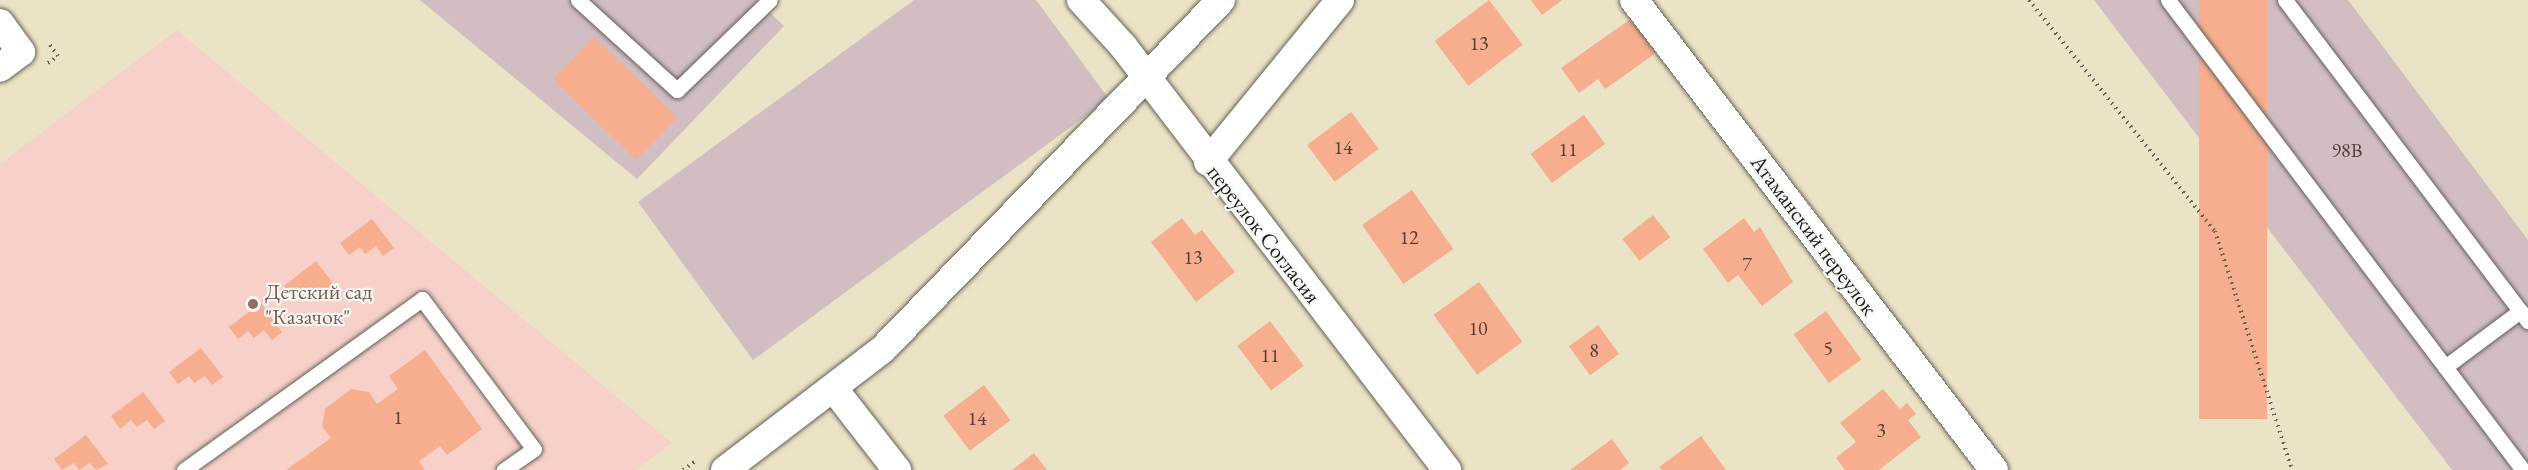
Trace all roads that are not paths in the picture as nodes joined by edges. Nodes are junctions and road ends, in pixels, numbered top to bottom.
1 (578, 0) edge
2 (770, 0) edge
3 (1081, 0) edge
4 (1221, 0) edge
5 (1340, 0) edge
6 (1634, 0) edge
7 (2168, 0) edge
8 (2285, 0) edge
9 (0, 23) edge
10 (11, 60) edge
11 (1148, 81) junction
12 (1208, 162) junction
13 (2524, 316) edge
14 (2445, 367) junction
15 (834, 389) junction
16 (184, 470) edge
17 (504, 470) edge
18 (725, 470) edge
19 (897, 470) edge
20 (1447, 470) edge
21 (1994, 470) edge
22 (2523, 470) edge

1 - 2 lane
3 - 11 street, переулок Согласия
4 - 11 street
5 - 12 street
6 - 21 street, Атаманский переулок
7 - 14 lane
8 - 13 lane
9 - 10 street
11 - 12 street, переулок Согласия
11 - 15 street
12 - 20 street, переулок Согласия
13 - 14 lane
14 - 22 lane
15 - 18 street
15 - 19 street
16 - 17 lane

